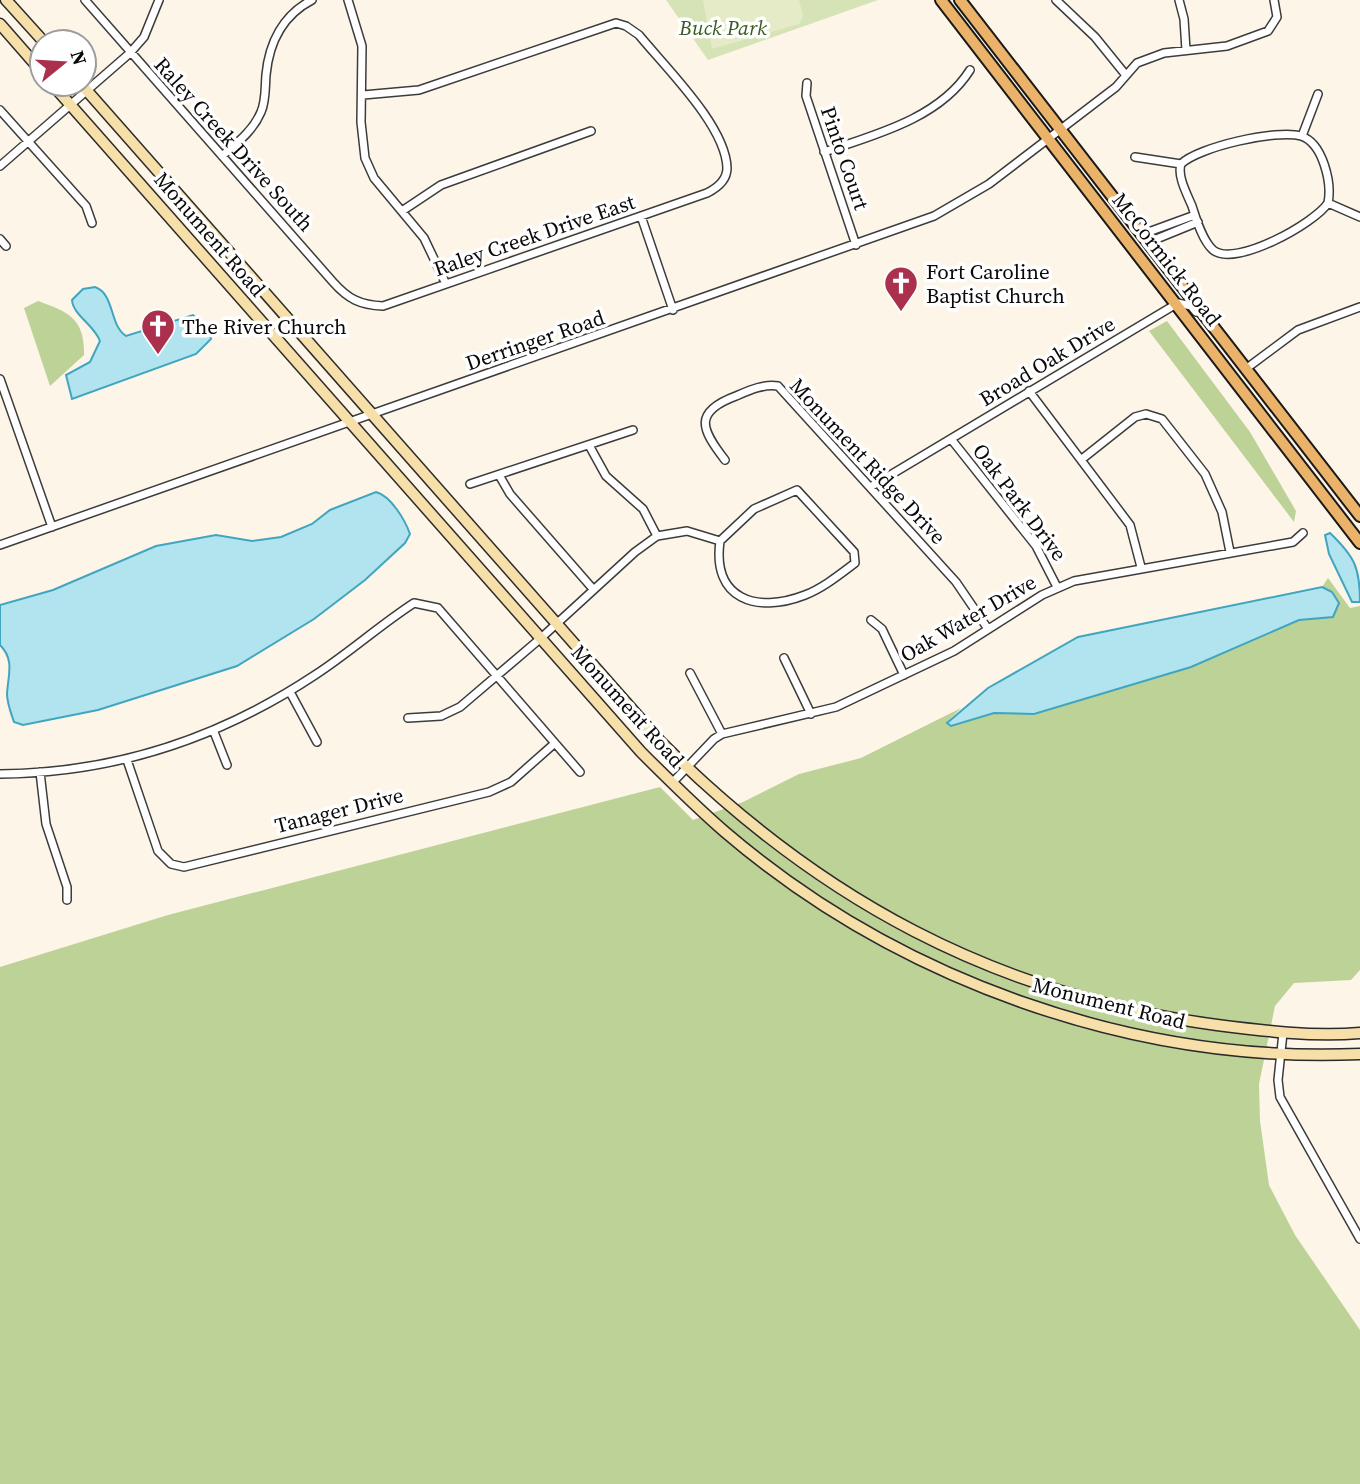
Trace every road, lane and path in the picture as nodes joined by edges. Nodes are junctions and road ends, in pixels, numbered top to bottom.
1 (6, 0) edge
2 (85, 0) edge
3 (159, 0) edge
4 (312, 0) edge
5 (348, 0) edge
6 (941, 0) edge
7 (960, 0) edge
8 (1056, 0) edge
9 (1179, 0) edge
10 (1274, 0) edge
11 (0, 24) edge
12 (31, 28) edge
13 (1186, 50) junction
14 (130, 53) junction
15 (28, 56) edge
16 (970, 70) dead end
17 (1125, 74) junction
18 (98, 77) edge
19 (807, 83) dead end
20 (1318, 94) dead end
21 (363, 95) junction
22 (64, 98) edge
23 (75, 98) edge
24 (94, 98) edge
25 (70, 105) junction
26 (0, 110) edge
27 (1060, 127) junction
28 (591, 131) dead end
29 (1302, 136) junction
30 (1048, 137) junction
31 (28, 142) junction
32 (824, 152) junction
33 (222, 156) junction
34 (1135, 157) dead end
35 (1181, 164) junction
36 (0, 166) edge
37 (1328, 203) junction
38 (402, 211) junction
39 (641, 216) junction
40 (1360, 217) edge
41 (1196, 218) junction
42 (92, 223) dead end
43 (1146, 238) junction
44 (0, 239) edge
45 (856, 244) junction
46 (6, 246) dead end
47 (446, 284) junction
48 (1178, 303) junction
49 (362, 305) joint
50 (1360, 307) edge
51 (673, 310) junction
52 (1232, 349) junction
53 (1247, 368) junction
54 (0, 379) edge
55 (1029, 391) junction
56 (373, 414) junction
57 (350, 422) junction
58 (633, 430) dead end
59 (951, 439) junction
60 (590, 447) junction
61 (1082, 459) junction
62 (725, 460) dead end
63 (499, 475) junction
64 (470, 484) dead end
65 (872, 486) junction
66 (1360, 516) edge
67 (52, 527) junction
68 (1303, 533) dead end
69 (657, 536) junction
70 (720, 541) junction
71 (1360, 543) edge
72 (0, 545) edge
73 (1230, 552) junction
74 (1141, 567) junction
75 (1057, 587) junction
76 (593, 589) junction
77 (871, 620) dead end
78 (556, 624) junction
79 (988, 629) junction
80 (541, 638) junction
81 (784, 658) dead end
82 (690, 673) dead end
83 (496, 675) junction
84 (904, 675) junction
85 (290, 692) junction
86 (811, 714) junction
87 (408, 718) dead end
88 (214, 732) junction
89 (722, 734) junction
90 (317, 742) dead end
91 (555, 743) junction
92 (127, 760) junction
93 (227, 765) dead end
94 (686, 767) junction
95 (40, 772) junction
96 (580, 772) dead end
97 (0, 774) edge
98 (672, 783) junction
99 (67, 900) dead end
100 (1283, 1032) junction
101 (1360, 1033) edge
102 (1281, 1054) junction
103 (1358, 1054) edge
104 (1360, 1239) edge

1 - 12 main road
2 - 14 street, Raley Creek Drive South
3 - 14 street
4 - 33 street
5 - 21 street
6 - 30 main road, McCormick Road
7 - 27 main road, McCormick Road
8 - 17 street
9 - 13 street
10 - 13 street, Derringer Road
11 - 15 main road
13 - 17 street, Derringer Road
14 - 18 street
14 - 33 street, Raley Creek Drive South
16 - 32 street
17 - 27 street, Derringer Road
19 - 32 street, Pinto Court
20 - 29 street
21 - 38 street
21 - 39 street, Raley Creek Drive East
22 - 25 main road, Monument Road
23 - 25 street
24 - 56 main road, Monument Road
25 - 31 street
25 - 57 main road, Monument Road
26 - 31 street
27 - 30 street, Derringer Road
27 - 43 main road, McCormick Road
28 - 38 street
29 - 35 street
29 - 37 street
30 - 45 street, Derringer Road
30 - 48 main road, McCormick Road
31 - 36 street
31 - 42 street
32 - 45 street, Pinto Court
33 - 49 street, Raley Creek Drive South
34 - 35 street
35 - 41 street
37 - 40 street
37 - 41 street
38 - 47 street
39 - 47 street, Raley Creek Drive East
39 - 51 street
41 - 43 street
43 - 52 main road, McCormick Road
44 - 46 street
45 - 51 street, Derringer Road
47 - 49 street, Raley Creek Drive East
48 - 52 street
48 - 55 street, Broad Oak Drive
48 - 71 main road, McCormick Road
50 - 53 street
51 - 56 street, Derringer Road
52 - 53 main road, McCormick Road
53 - 66 main road, McCormick Road
54 - 67 street
55 - 59 street, Broad Oak Drive
55 - 61 street
56 - 57 street, Derringer Road
56 - 78 main road, Monument Road
57 - 67 street, Derringer Road
57 - 80 main road, Monument Road
58 - 60 street
59 - 65 street, Broad Oak Drive
59 - 75 street, Oak Park Drive
60 - 63 street
60 - 69 street
61 - 73 street
61 - 74 street
62 - 65 street, Monument Ridge Drive
63 - 64 street
63 - 76 street
65 - 79 street, Monument Ridge Drive
67 - 72 street, Derringer Road
68 - 73 street, Oak Water Drive
69 - 70 street
69 - 76 street
70 - 70 street
73 - 74 street, Oak Water Drive
74 - 75 street, Oak Water Drive
75 - 79 street, Oak Water Drive
76 - 78 street
77 - 84 street
78 - 80 street
78 - 94 main road, Monument Road
79 - 84 street, Oak Water Drive
80 - 83 street
80 - 98 main road, Monument Road
81 - 86 street
82 - 89 street
83 - 85 street
83 - 87 street
83 - 91 street
84 - 86 street, Oak Water Drive
85 - 88 street
85 - 90 street
86 - 89 street, Oak Water Drive
88 - 92 street
88 - 93 street
89 - 94 street, Oak Water Drive
91 - 92 street, Tanager Drive
91 - 96 street
92 - 95 street
94 - 98 street, Oak Water Drive
94 - 100 main road, Monument Road
95 - 97 street
95 - 99 street
98 - 102 main road, Monument Road
100 - 101 main road, Monument Road
100 - 102 street
102 - 103 main road, Monument Road
102 - 104 street

